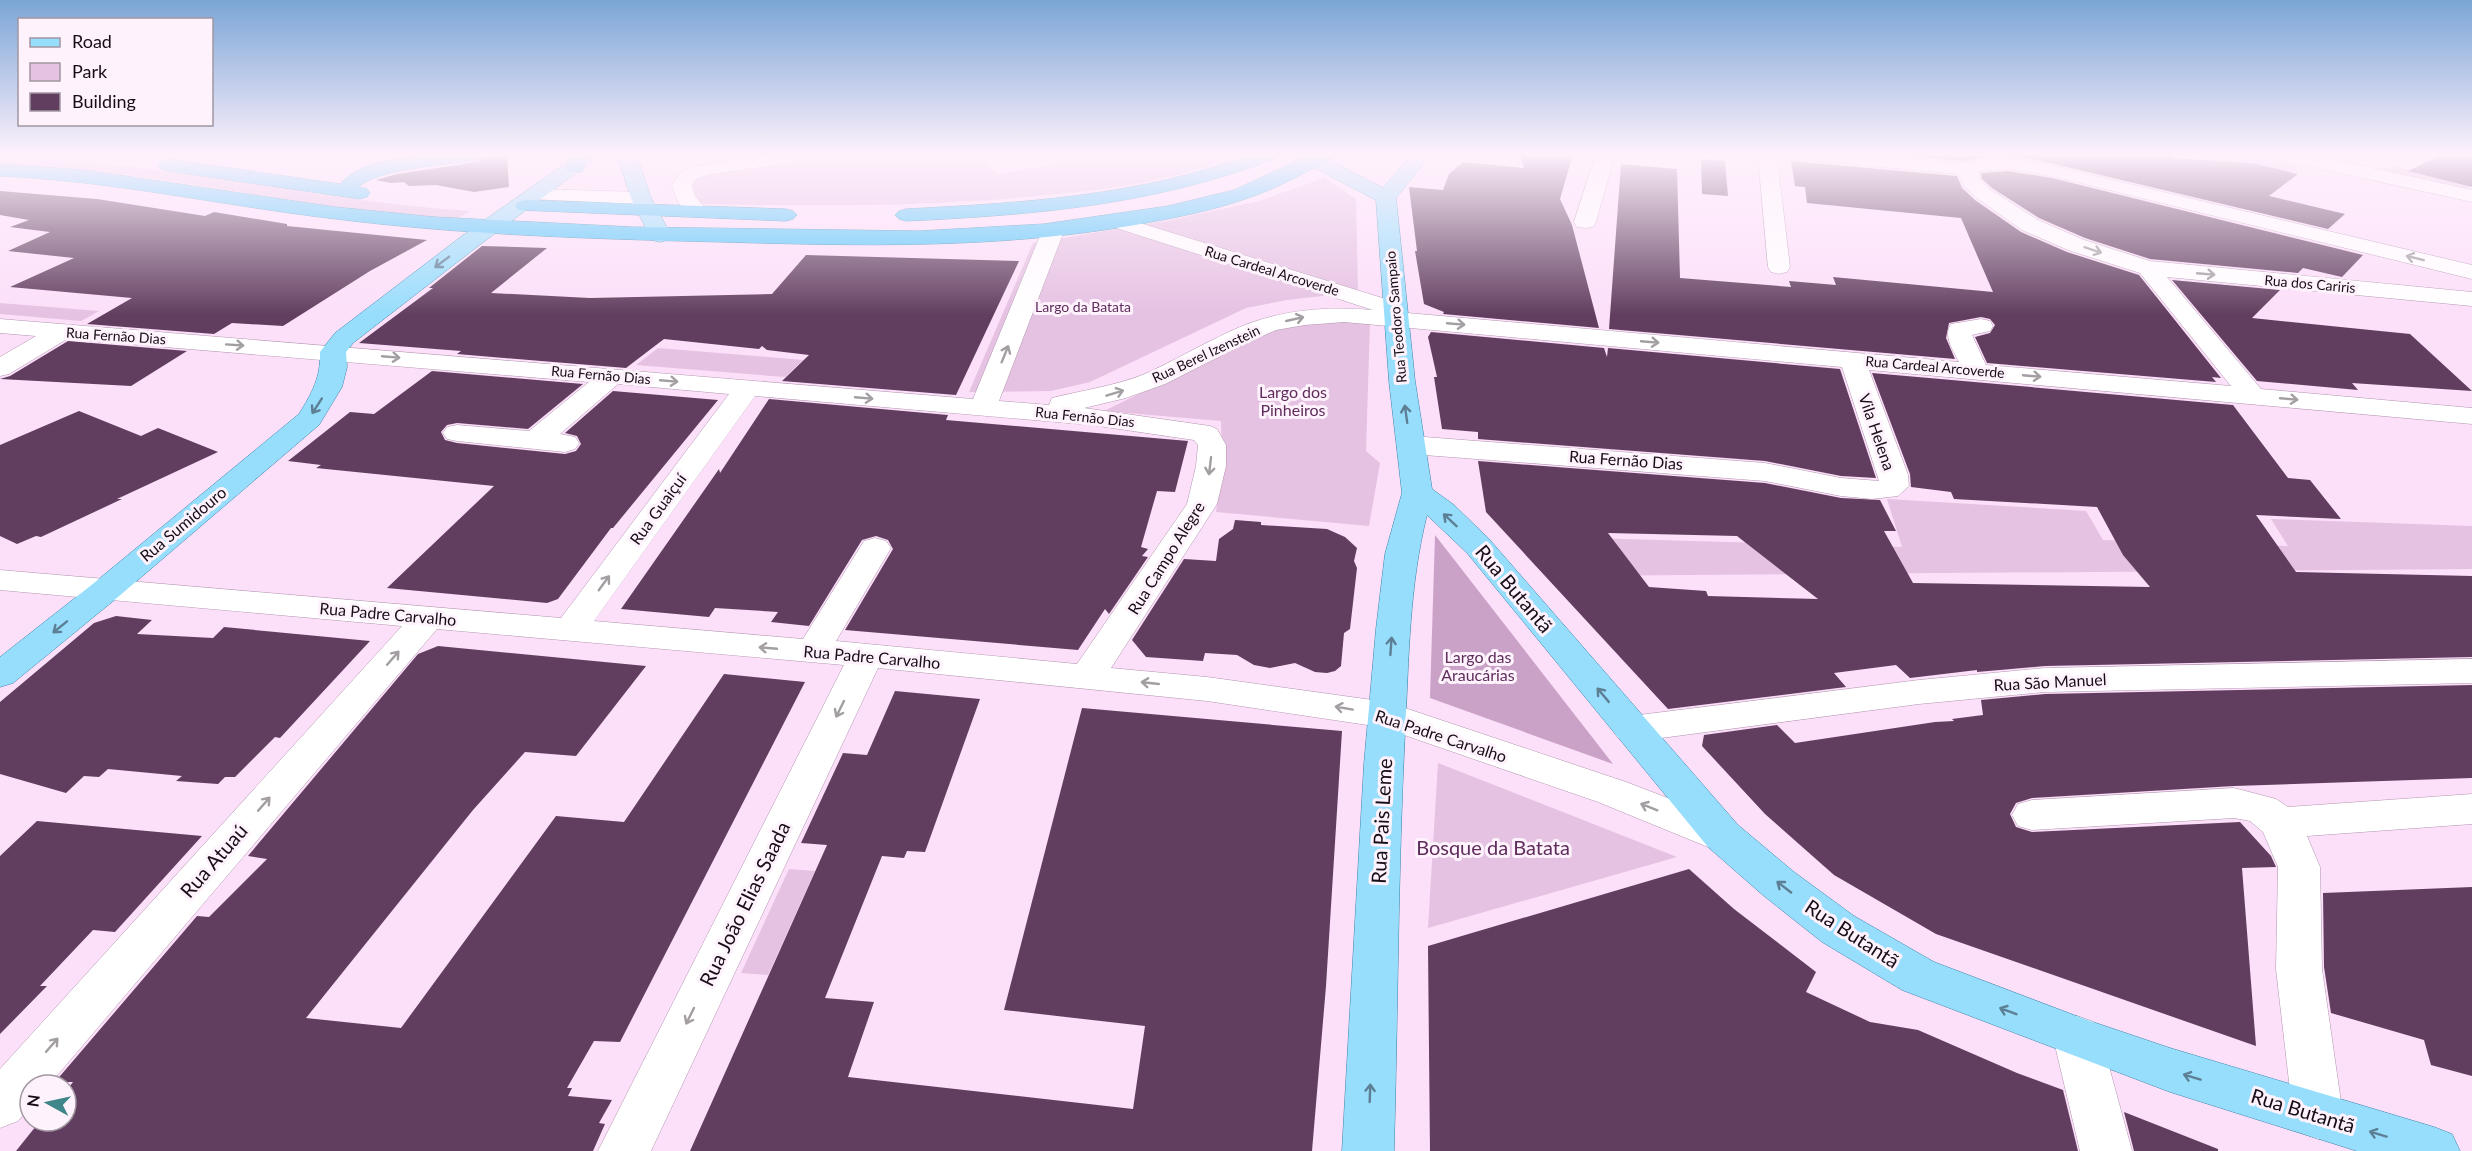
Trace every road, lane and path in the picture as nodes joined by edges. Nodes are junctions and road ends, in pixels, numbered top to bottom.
1 (302, 208) edge
2 (510, 208) edge
3 (647, 208) edge
4 (670, 208) edge
5 (694, 208) edge
6 (1018, 208) edge
7 (1180, 208) edge
8 (1387, 208) edge
9 (1589, 208) edge
10 (1773, 208) edge
11 (2004, 208) edge
12 (2207, 208) edge
13 (698, 212) junction
14 (802, 215) dead end
15 (490, 216) junction
16 (884, 216) dead end
17 (1114, 221) junction
18 (1585, 222) dead end
19 (1053, 231) junction
20 (660, 235) junction
21 (1779, 267) dead end
22 (2148, 268) junction
23 (2472, 272) edge
24 (2472, 299) edge
25 (1397, 315) junction
26 (0, 326) edge
27 (1981, 326) dead end
28 (61, 332) junction
29 (333, 352) junction
30 (1852, 360) junction
31 (0, 368) edge
32 (1975, 370) junction
33 (612, 376) junction
34 (747, 388) junction
35 (2252, 395) junction
36 (982, 408) junction
37 (1016, 411) junction
38 (2472, 416) edge
39 (1200, 432) joint
40 (457, 433) dead end
41 (536, 440) junction
42 (565, 443) dead end
43 (1411, 445) junction
44 (1839, 487) joint
45 (1417, 493) junction
46 (875, 549) dead end
47 (0, 580) edge
48 (106, 590) junction
49 (428, 618) junction
50 (570, 630) junction
51 (812, 652) junction
52 (866, 656) junction
53 (2472, 671) edge
54 (0, 675) edge
55 (1087, 677) junction
56 (1387, 715) junction
57 (1631, 729) junction
58 (2472, 809) edge
59 (2032, 815) dead end
60 (2280, 823) junction
61 (1723, 836) junction
62 (2077, 1037) junction
63 (0, 1105) edge
64 (2318, 1116) junction
65 (624, 1151) edge
66 (1368, 1151) edge
67 (2106, 1151) edge
68 (2434, 1151) edge

1 - 15 highway
2 - 15 main road
3 - 20 main road
4 - 13 highway
5 - 13 street
6 - 16 highway
7 - 17 highway
8 - 25 main road, Rua Teodoro Sampaio
9 - 18 street
10 - 21 street
11 -> 22 street, Rua dos Cariris
23 -> 12 street
13 - 14 highway
15 - 20 highway
15 -> 29 main road
17 - 19 highway
17 - 25 street, Rua Cardeal Arcoverde
19 - 20 highway
36 -> 19 street
22 -> 24 street, Rua dos Cariris
22 - 35 street
25 -> 30 street, Rua Cardeal Arcoverde
37 -> 25 street, Rua Berel Izenstein
43 -> 25 main road, Rua Teodoro Sampaio
26 - 28 street, Rua Fernão Dias
27 - 32 street
28 -> 29 street, Rua Fernão Dias
28 - 31 street
29 -> 33 street, Rua Fernão Dias
29 -> 48 main road, Rua Sumidouro
30 - 32 street, Rua Cardeal Arcoverde
30 - 44 street, Vila Helena
32 -> 35 street, Rua Cardeal Arcoverde
33 -> 34 street, Rua Fernão Dias
33 - 41 street
34 -> 36 street, Rua Fernão Dias
50 -> 34 street, Rua Guaiçuí
35 -> 38 street, Rua Cardeal Arcoverde
36 - 37 street, Rua Fernão Dias
37 - 39 street, Rua Fernão Dias
39 -> 55 street, Rua Campo Alegre
40 - 41 street
41 - 42 street
43 - 44 street, Rua Fernão Dias
43 - 45 main road, Rua Teodoro Sampaio
56 -> 45 main road, Rua Pais Leme
57 -> 45 main road, Rua Butantã
46 - 51 street
47 - 48 street, Rua Padre Carvalho
48 - 49 street, Rua Padre Carvalho
48 -> 54 main road, Rua Sumidouro
49 - 50 street, Rua Padre Carvalho
63 -> 49 street, Rua Atuaú
51 -> 50 street, Rua Padre Carvalho
51 - 52 street, Rua Padre Carvalho
52 - 55 street, Rua Padre Carvalho
52 -> 65 street, Rua João Elias Saada
53 - 57 street, Rua São Manuel
56 -> 55 street, Rua Padre Carvalho
61 -> 56 street, Rua Padre Carvalho
66 -> 56 main road, Rua Pais Leme
57 - 61 main road, Rua Butantã
58 - 60 street
59 - 60 street
60 - 64 street
62 -> 61 main road, Rua Butantã
64 -> 62 main road, Rua Butantã
62 - 67 street
68 -> 64 main road, Rua Butantã

